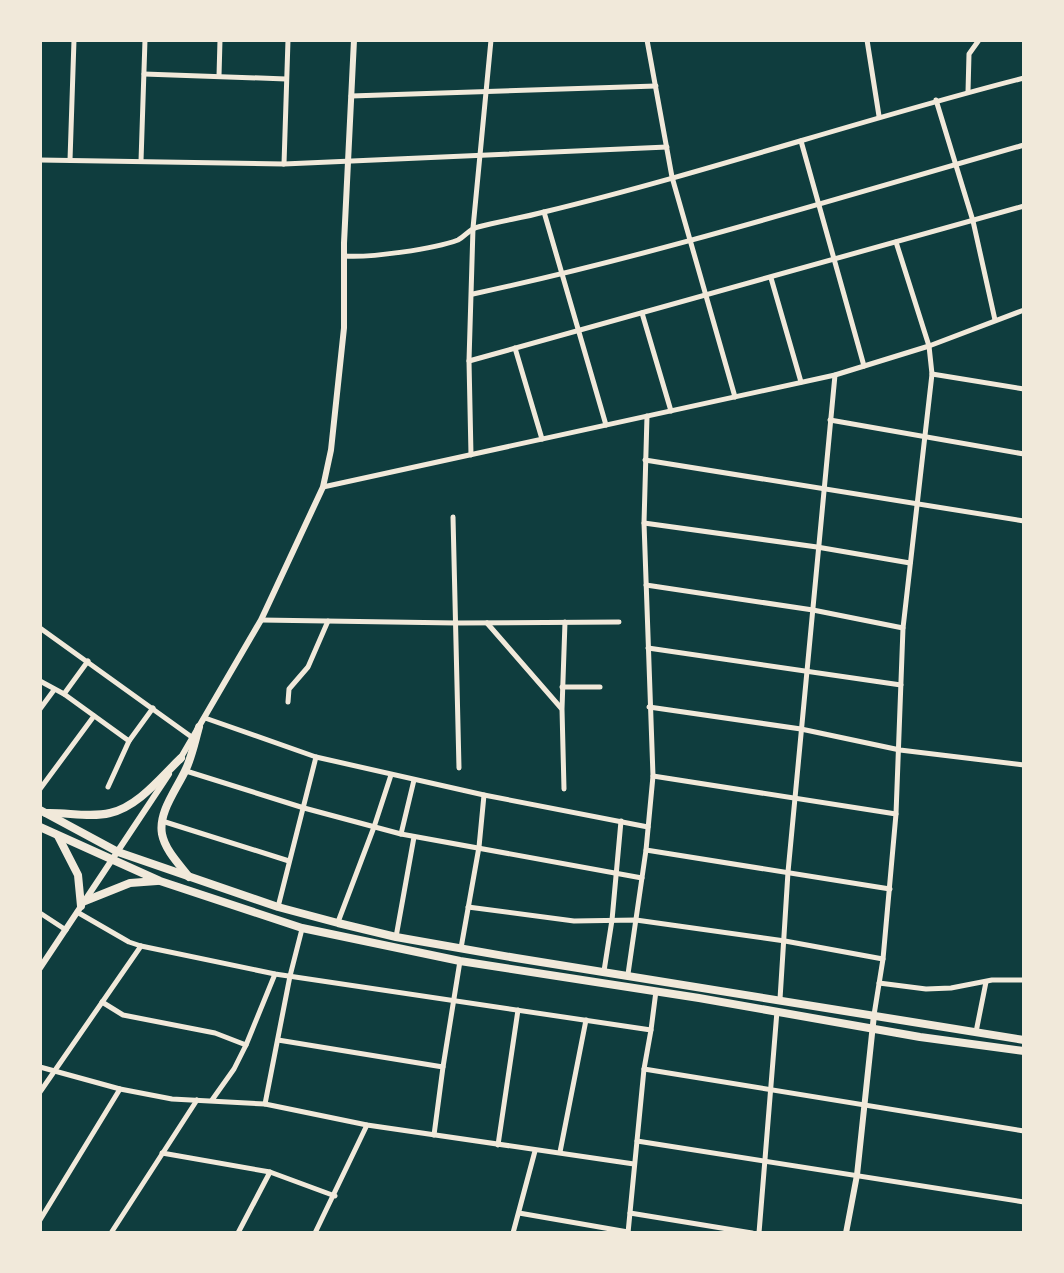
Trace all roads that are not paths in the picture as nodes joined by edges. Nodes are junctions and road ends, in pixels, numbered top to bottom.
1 (74, 40) edge
2 (145, 40) edge
3 (220, 40) edge
4 (288, 40) edge
5 (354, 40) edge
6 (491, 40) edge
7 (647, 40) edge
8 (867, 40) edge
9 (979, 40) edge
10 (144, 74) junction
11 (219, 76) junction
12 (1024, 78) edge
13 (286, 79) junction
14 (656, 86) junction
15 (488, 90) junction
16 (968, 92) junction
17 (351, 96) junction
18 (936, 100) junction
19 (879, 116) junction
20 (801, 141) junction
21 (1024, 145) edge
22 (667, 147) junction
23 (478, 157) junction
24 (40, 160) edge
25 (70, 160) junction
26 (141, 161) junction
27 (349, 162) junction
28 (284, 164) junction
29 (956, 164) junction
30 (672, 177) junction
31 (819, 203) junction
32 (1024, 206) edge
33 (544, 212) junction
34 (973, 221) junction
35 (473, 228) junction
36 (691, 240) junction
37 (896, 242) junction
38 (344, 256) junction
39 (834, 260) junction
40 (562, 275) junction
41 (771, 278) junction
42 (706, 293) junction
43 (473, 294) junction
44 (1024, 310) edge
45 (642, 313) junction
46 (995, 320) junction
47 (579, 332) junction
48 (929, 346) junction
49 (515, 348) junction
50 (469, 361) junction
51 (864, 366) junction
52 (932, 374) junction
53 (835, 375) junction
54 (801, 382) junction
55 (1024, 389) edge
56 (735, 397) junction
57 (671, 411) junction
58 (647, 416) junction
59 (830, 420) junction
60 (606, 425) junction
61 (924, 437) junction
62 (542, 439) junction
63 (1024, 454) edge
64 (471, 455) junction
65 (645, 460) junction
66 (323, 487) junction
67 (823, 487) junction
68 (916, 503) junction
69 (453, 517) dead end
70 (1024, 521) edge
71 (644, 523) junction
72 (817, 547) junction
73 (910, 563) junction
74 (646, 585) junction
75 (813, 610) junction
76 (261, 620) junction
77 (328, 621) junction
78 (565, 622) junction
79 (619, 622) dead end
80 (456, 623) junction
81 (487, 623) junction
82 (40, 628) edge
83 (903, 628) junction
84 (648, 648) junction
85 (88, 661) junction
86 (808, 671) junction
87 (40, 681) edge
88 (901, 685) junction
89 (562, 687) junction
90 (600, 687) dead end
91 (54, 690) junction
92 (64, 694) junction
93 (288, 702) dead end
94 (649, 707) junction
95 (153, 708) junction
96 (40, 709) edge
97 (562, 709) junction
98 (94, 716) junction
99 (205, 718) junction
100 (199, 727) junction
101 (801, 729) junction
102 (193, 738) junction
103 (129, 741) junction
104 (900, 750) junction
105 (316, 757) junction
106 (181, 758) junction
107 (1024, 765) edge
108 (459, 768) dead end
109 (185, 770) junction
110 (391, 775) junction
111 (653, 776) junction
112 (414, 780) junction
113 (108, 787) dead end
114 (40, 789) edge
115 (564, 789) dead end
116 (484, 795) junction
117 (796, 798) junction
118 (304, 808) junction
119 (42, 812) edge
120 (896, 814) junction
121 (162, 821) junction
122 (621, 821) junction
123 (374, 827) junction
124 (648, 827) junction
125 (41, 829) edge
126 (401, 834) junction
127 (57, 835) junction
128 (414, 837) junction
129 (479, 847) junction
130 (646, 850) junction
131 (118, 852) junction
132 (112, 861) junction
133 (289, 861) junction
134 (788, 872) junction
135 (617, 873) junction
136 (189, 878) junction
137 (642, 878) junction
138 (160, 881) junction
139 (890, 889) junction
140 (81, 906) junction
141 (278, 907) junction
142 (468, 907) junction
143 (40, 913) edge
144 (612, 920) junction
145 (636, 920) junction
146 (338, 923) junction
147 (302, 928) junction
148 (66, 930) junction
149 (396, 937) junction
150 (785, 941) junction
151 (141, 946) junction
152 (461, 948) junction
153 (883, 959) junction
154 (460, 961) junction
155 (40, 968) edge
156 (604, 971) junction
157 (275, 974) junction
158 (628, 974) junction
159 (290, 976) junction
160 (1024, 980) edge
161 (986, 981) junction
162 (879, 983) junction
163 (656, 991) junction
164 (780, 999) junction
165 (102, 1002) junction
166 (453, 1002) junction
167 (518, 1010) junction
168 (777, 1011) junction
169 (874, 1015) junction
170 (586, 1020) junction
171 (872, 1027) junction
172 (651, 1030) junction
173 (976, 1032) junction
174 (278, 1040) junction
175 (1024, 1040) edge
176 (246, 1045) junction
177 (1024, 1051) edge
178 (40, 1067) edge
179 (443, 1067) junction
180 (644, 1069) junction
181 (54, 1070) junction
182 (120, 1089) junction
183 (771, 1090) junction
184 (40, 1092) edge
185 (198, 1100) junction
186 (212, 1100) junction
187 (863, 1103) junction
188 (265, 1104) junction
189 (367, 1125) junction
190 (1024, 1131) edge
191 (434, 1135) junction
192 (637, 1141) junction
193 (498, 1145) junction
194 (535, 1151) junction
195 (560, 1152) junction
196 (162, 1153) junction
197 (765, 1160) junction
198 (634, 1164) junction
199 (270, 1172) junction
200 (857, 1175) junction
201 (335, 1196) junction
202 (1024, 1202) edge
203 (519, 1213) junction
204 (630, 1213) junction
205 (40, 1220) edge
206 (574, 1225) junction
207 (111, 1233) edge
208 (238, 1233) edge
209 (315, 1233) edge
210 (513, 1233) edge
211 (572, 1233) edge
212 (628, 1233) edge
213 (752, 1233) edge
214 (759, 1233) edge
215 (846, 1233) edge

1 - 25 street
2 - 10 street
3 - 11 street
4 - 13 street
5 - 17 street
6 - 15 street
7 - 14 street
8 - 19 street
9 - 16 street
10 - 11 street
10 - 26 street
11 - 13 street
12 - 16 street
13 - 28 street
14 - 15 street
14 - 22 street
15 - 17 street
15 - 23 street
16 - 18 street
17 - 27 street
18 - 19 street
18 - 29 street
19 - 20 street
20 - 30 street
20 - 31 street
21 - 29 street
22 - 23 street
22 - 30 street
23 - 27 street
23 - 35 street
24 - 25 street
25 - 26 street
26 - 28 street
27 - 28 street
27 - 38 street
29 - 31 street
29 - 34 street
30 - 33 street
30 - 36 street
31 - 36 street
31 - 39 street
32 - 34 street
33 - 35 street
33 - 40 street
34 - 37 street
34 - 46 street
35 - 38 street
35 - 43 street
36 - 40 street
36 - 42 street
37 - 39 street
37 - 48 street
38 - 66 street
39 - 41 street
39 - 51 street
40 - 43 street
40 - 47 street
41 - 42 street
41 - 54 street
42 - 45 street
42 - 56 street
43 - 50 street
44 - 46 street
45 - 47 street
45 - 57 street
46 - 48 street
47 - 49 street
47 - 60 street
48 - 51 street
48 - 52 street
49 - 50 street
49 - 62 street
50 - 64 street
51 - 53 street
52 - 55 street
52 - 61 street
53 - 54 street
53 - 59 street
54 - 56 street
56 - 57 street
57 - 58 street
58 - 60 street
58 - 65 street
59 - 61 street
59 - 67 street
60 - 62 street
61 - 63 street
61 - 68 street
62 - 64 street
64 - 66 street
65 - 67 street
65 - 71 street
66 - 76 street
67 - 68 street
67 - 72 street
68 - 70 street
68 - 73 street
69 - 80 street
71 - 72 street
71 - 74 street
72 - 73 street
72 - 75 street
73 - 83 street
74 - 75 street
74 - 84 street
75 - 83 street
75 - 86 street
76 - 77 street
76 - 99 street
77 - 80 street
77 - 93 street
78 - 79 street
78 - 81 street
78 - 89 street
80 - 81 street
80 - 108 street
81 - 97 street
82 - 85 street
83 - 88 street
84 - 86 street
84 - 94 street
85 - 92 street
85 - 95 street
86 - 88 street
86 - 101 street
87 - 91 street
88 - 104 street
89 - 90 street
89 - 97 street
91 - 92 street
91 - 96 street
92 - 98 street
94 - 101 street
94 - 111 street
95 - 102 street
95 - 103 street
97 - 115 street
98 - 103 street
98 - 114 street
99 - 100 street
99 - 105 street
100 - 102 street
100 - 109 highway
101 - 104 street
101 - 117 street
102 - 106 street
103 - 113 street
104 - 107 street
104 - 120 street
105 - 110 street
105 - 118 street
106 - 119 highway
106 - 131 street
109 - 118 street
109 - 121 highway
110 - 112 street
110 - 123 street
111 - 117 street
111 - 124 street
112 - 116 street
112 - 126 street
116 - 122 street
116 - 129 street
117 - 120 street
117 - 134 street
118 - 123 street
118 - 133 street
119 - 131 highway
120 - 139 street
121 - 133 street
121 - 136 highway
122 - 124 street
122 - 135 street
123 - 126 street
123 - 146 street
124 - 130 street
125 - 127 highway
126 - 128 street
127 - 132 highway
127 - 140 highway
128 - 129 street
128 - 149 street
129 - 135 street
129 - 142 street
130 - 134 street
130 - 137 street
131 - 132 street
131 - 136 highway
132 - 138 highway
132 - 140 street
133 - 141 street
134 - 139 street
134 - 150 street
135 - 137 street
135 - 144 street
136 - 141 highway
137 - 145 street
138 - 140 highway
138 - 147 highway
139 - 153 street
140 - 148 street
140 - 151 street
141 - 146 highway
142 - 144 street
142 - 152 street
143 - 148 street
144 - 145 street
144 - 156 street
145 - 150 street
145 - 158 street
146 - 149 highway
147 - 154 highway
147 - 159 street
148 - 155 street
149 - 152 highway
150 - 153 street
150 - 164 street
151 - 157 street
151 - 165 street
152 - 156 highway
153 - 162 street
154 - 163 highway
154 - 166 street
156 - 158 highway
157 - 159 street
157 - 176 street
158 - 164 highway
159 - 166 street
159 - 174 street
160 - 161 street
161 - 162 street
161 - 173 street
162 - 169 street
163 - 168 highway
163 - 172 street
164 - 169 highway
165 - 176 street
165 - 181 street
166 - 167 street
166 - 179 street
167 - 170 street
167 - 193 street
168 - 171 highway
168 - 183 street
169 - 171 street
169 - 173 highway
170 - 172 street
170 - 195 street
171 - 177 highway
171 - 187 street
172 - 180 street
173 - 175 highway
174 - 179 street
174 - 188 street
176 - 186 street
178 - 181 street
179 - 191 street
180 - 183 street
180 - 192 street
181 - 182 street
181 - 184 street
182 - 185 street
182 - 205 street
183 - 187 street
183 - 197 street
185 - 186 street
185 - 196 street
186 - 188 street
187 - 190 street
187 - 200 street
188 - 189 street
189 - 191 street
189 - 201 street
191 - 193 street
192 - 197 street
192 - 198 street
193 - 194 street
194 - 195 street
194 - 203 street
195 - 198 street
196 - 199 street
196 - 207 street
197 - 200 street
197 - 214 street
198 - 204 street
199 - 201 street
199 - 208 street
200 - 202 street
200 - 215 street
201 - 209 street
203 - 206 street
203 - 210 street
204 - 212 street
204 - 213 street
206 - 211 street
206 - 212 street

